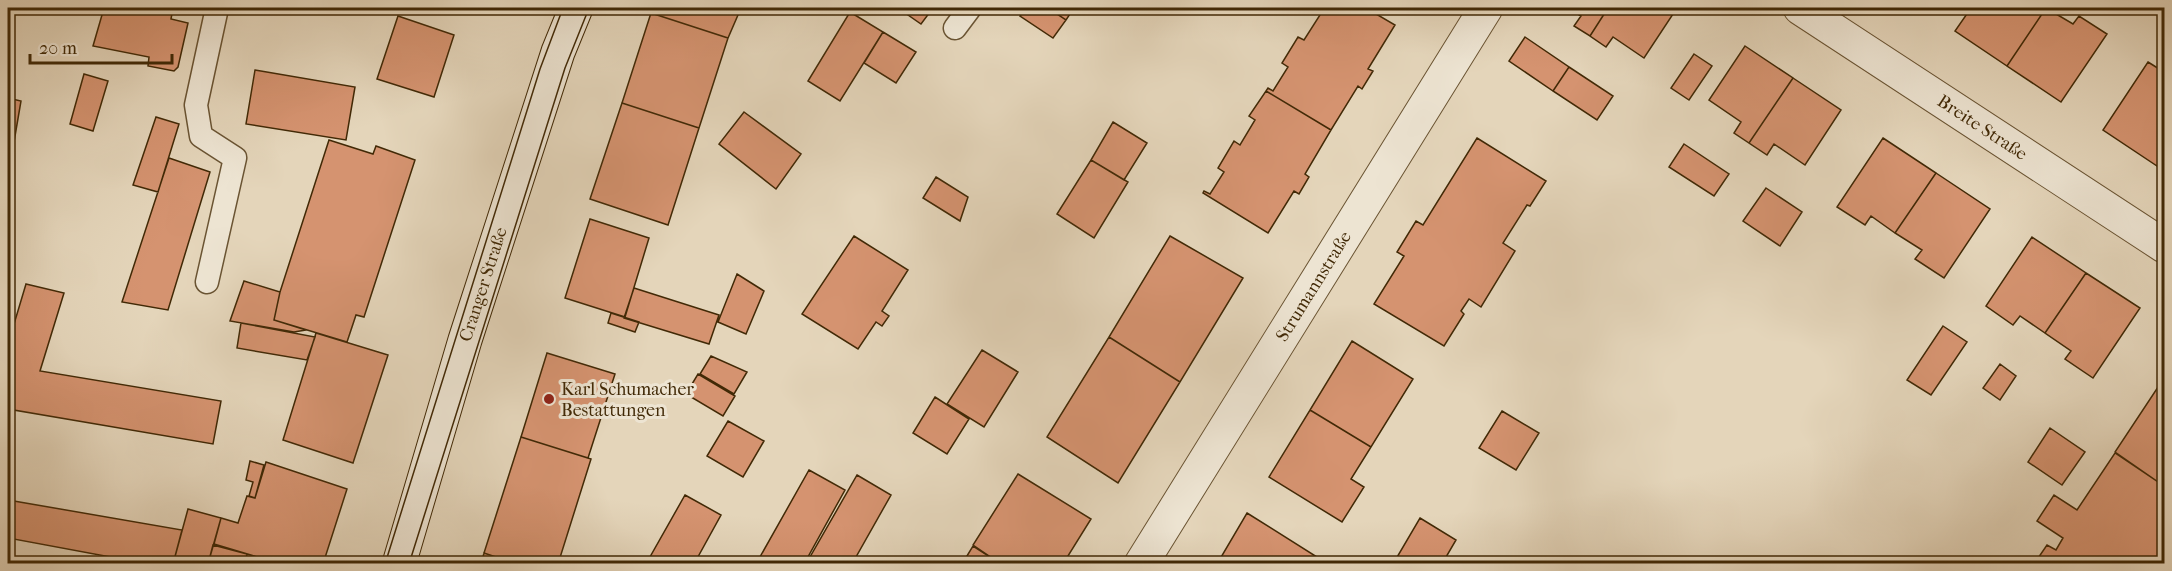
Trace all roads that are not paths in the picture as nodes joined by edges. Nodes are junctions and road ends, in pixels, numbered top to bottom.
1 (217, 8) edge
2 (576, 8) edge
3 (970, 8) edge
4 (1486, 8) edge
5 (1800, 8) edge
6 (955, 28) dead end
7 (2164, 246) edge
8 (207, 282) dead end
9 (399, 564) edge
10 (1141, 564) edge

1 - 8 lane
2 - 9 street, Cranger Straße
3 - 6 lane
4 - 10 street, Strumannstraße
5 - 7 street, Breite Straße

